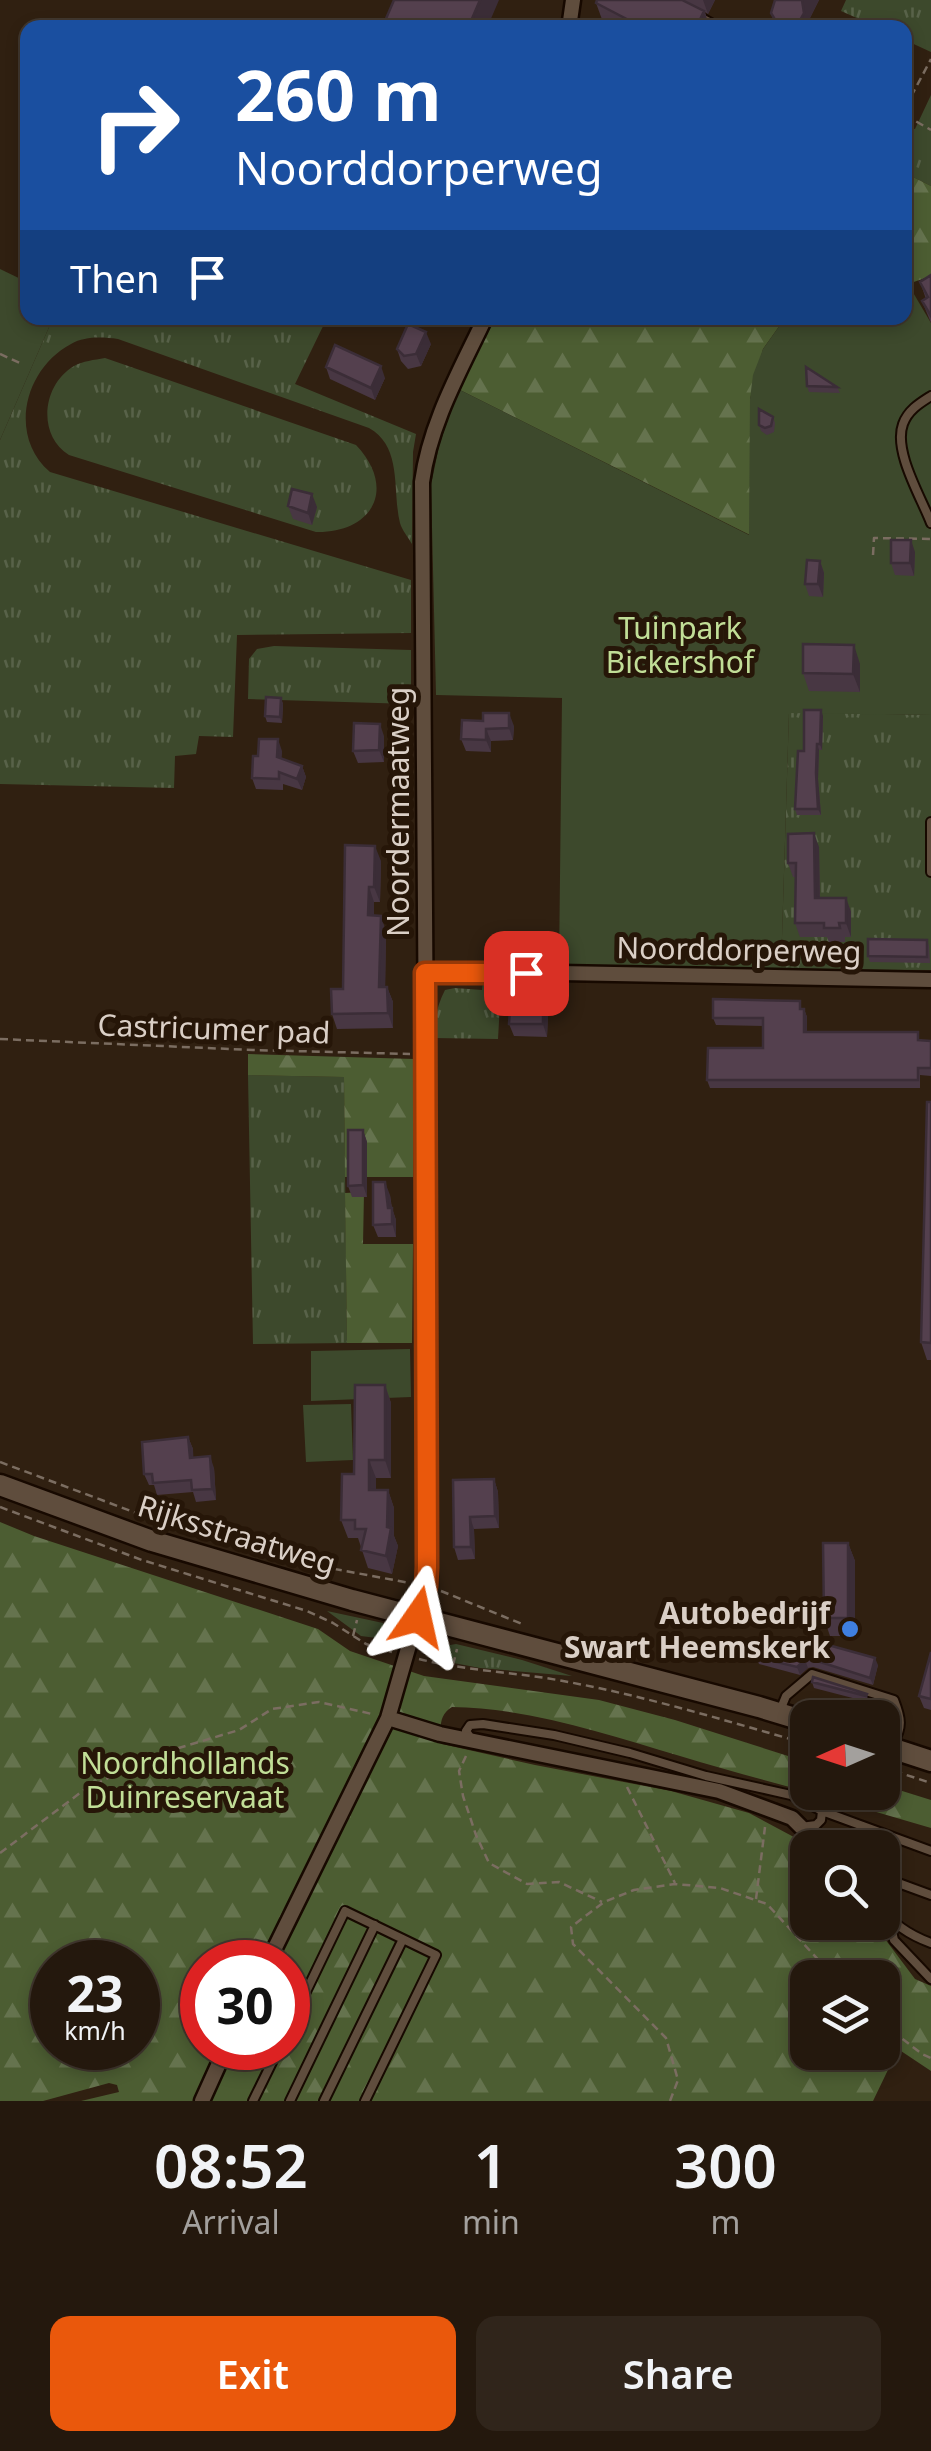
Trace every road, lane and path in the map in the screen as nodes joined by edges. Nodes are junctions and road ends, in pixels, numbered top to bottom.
1 (692, 14) edge
2 (704, 20) edge
3 (931, 59) edge
4 (912, 95) edge
5 (483, 325) edge
6 (0, 354) edge
7 (22, 364) dead end
8 (931, 396) edge
9 (931, 523) edge
10 (931, 540) edge
11 (873, 556) dead end
12 (931, 822) edge
13 (931, 872) edge
14 (425, 973) junction
15 (931, 980) edge
16 (0, 1039) edge
17 (426, 1054) junction
18 (0, 1462) edge
19 (0, 1485) edge
20 (0, 1507) edge
21 (426, 1586) junction
22 (474, 1606) dead end
23 (418, 1617) junction
24 (406, 1656) junction
25 (894, 1700) edge
26 (779, 1714) junction
27 (790, 1717) edge
28 (388, 1718) junction
29 (790, 1739) edge
30 (472, 1740) junction
31 (900, 1756) edge
32 (931, 1761) edge
33 (900, 1763) edge
34 (620, 1772) junction
35 (931, 1782) edge
36 (790, 1795) edge
37 (768, 1809) junction
38 (822, 1810) joint
39 (801, 1826) junction
40 (805, 1830) edge
41 (931, 1850) edge
42 (0, 1853) edge
43 (676, 1884) junction
44 (900, 1884) edge
45 (931, 1895) edge
46 (755, 1900) junction
47 (604, 1902) junction
48 (376, 1926) junction
49 (900, 1927) edge
50 (403, 1939) junction
51 (279, 1940) edge
52 (894, 1940) edge
53 (931, 1943) edge
54 (819, 1960) edge
55 (931, 1980) edge
56 (310, 1983) edge
57 (900, 2037) edge
58 (931, 2058) edge
59 (216, 2070) edge
60 (268, 2070) edge
61 (202, 2101) edge
62 (253, 2101) edge
63 (290, 2101) edge
64 (324, 2101) edge
65 (365, 2101) edge
66 (670, 2101) edge

1 - 2 lane
3 - 4 path
5 - 14 street, Noordermaatweg
6 - 7 path
8 - 9 lane
10 - 11 path
12 - 13 lane
14 - 15 street, Noorddorperweg
14 - 17 street, Noordermaatweg
16 - 17 path, Castricumer pad
17 - 21 street, Noordermaatweg
18 - 21 path
19 - 23 main road, Rijksstraatweg
20 - 24 path
21 - 22 path
21 - 23 street, Noordermaatweg
23 - 24 street, Noordermaatweg
23 - 26 main road, Rijksstraatweg
24 - 28 street, Noordermaatweg
24 - 29 path
25 - 26 lane
26 - 27 main road, Rijksstraatweg
28 - 30 street
28 - 42 path
28 - 51 street, Noordermaatweg
30 - 34 street
30 - 36 lane
30 - 47 path
31 - 32 main road
33 - 35 path
34 - 37 street
34 - 43 path
37 - 39 street
37 - 46 path
38 - 39 lane
38 - 41 lane
39 - 40 lane
43 - 46 path
43 - 47 path
44 - 45 lane
46 - 54 path
47 - 66 path
48 - 50 lane
48 - 56 lane
48 - 63 lane
49 - 53 lane
50 - 64 lane
50 - 65 lane
52 - 55 lane
57 - 58 path
59 - 61 street
60 - 62 lane

